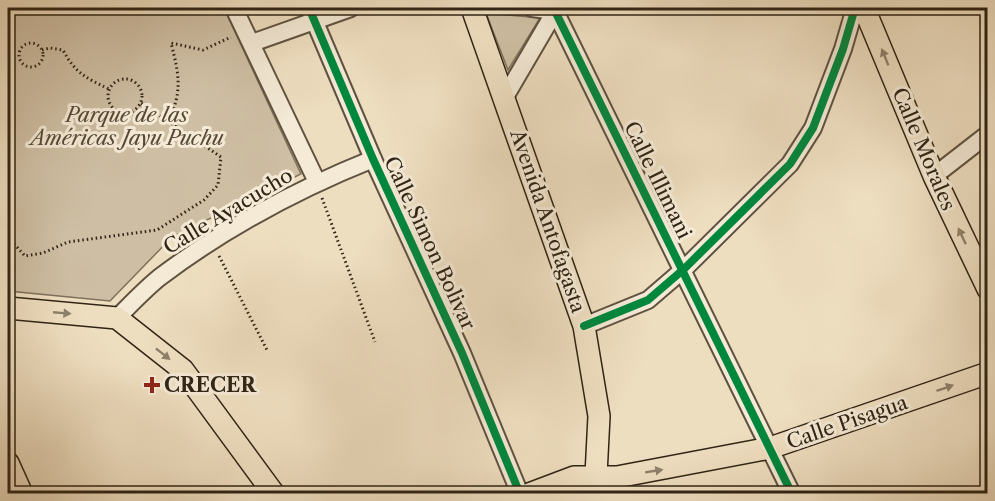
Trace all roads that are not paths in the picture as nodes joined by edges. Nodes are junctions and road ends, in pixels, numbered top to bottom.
1 (234, 8) edge
2 (351, 8) edge
3 (472, 8) edge
4 (532, 8) edge
5 (855, 8) edge
6 (864, 8) edge
7 (556, 9) edge
8 (312, 14) edge
9 (248, 36) junction
10 (505, 97) junction
11 (987, 134) edge
12 (373, 159) junction
13 (934, 176) junction
14 (317, 182) junction
15 (684, 269) junction
16 (987, 288) edge
17 (8, 308) edge
18 (117, 318) junction
19 (584, 326) junction
20 (987, 373) edge
21 (770, 448) junction
22 (8, 463) edge
23 (595, 484) edge
24 (22, 494) edge
25 (273, 494) edge
26 (520, 494) edge
27 (529, 494) edge
28 (792, 494) edge

1 - 9 street
2 - 8 street
3 - 10 main road, Avenida Antofagasta
4 - 7 street
5 - 15 street
13 -> 6 main road, Calle Morales
7 - 10 street
7 - 15 street, Calle Illimani
8 - 9 street
8 - 12 street, Calle Simon Bolivar
9 - 14 street
10 - 19 main road, Avenida Antofagasta
11 - 13 street
12 - 14 street, Calle Ayacucho
12 - 26 street, Calle Simon Bolivar
16 -> 13 main road, Calle Morales
14 - 18 street, Calle Ayacucho
15 - 19 street
15 - 21 street, Calle Illimani
17 -> 18 main road
18 -> 25 main road
19 - 23 main road, Avenida Antofagasta
21 -> 20 main road, Calle Pisagua
23 -> 21 main road, Calle Pisagua
21 - 28 street, Calle Illimani
22 - 24 main road
23 - 27 main road, Calle Pisagua

